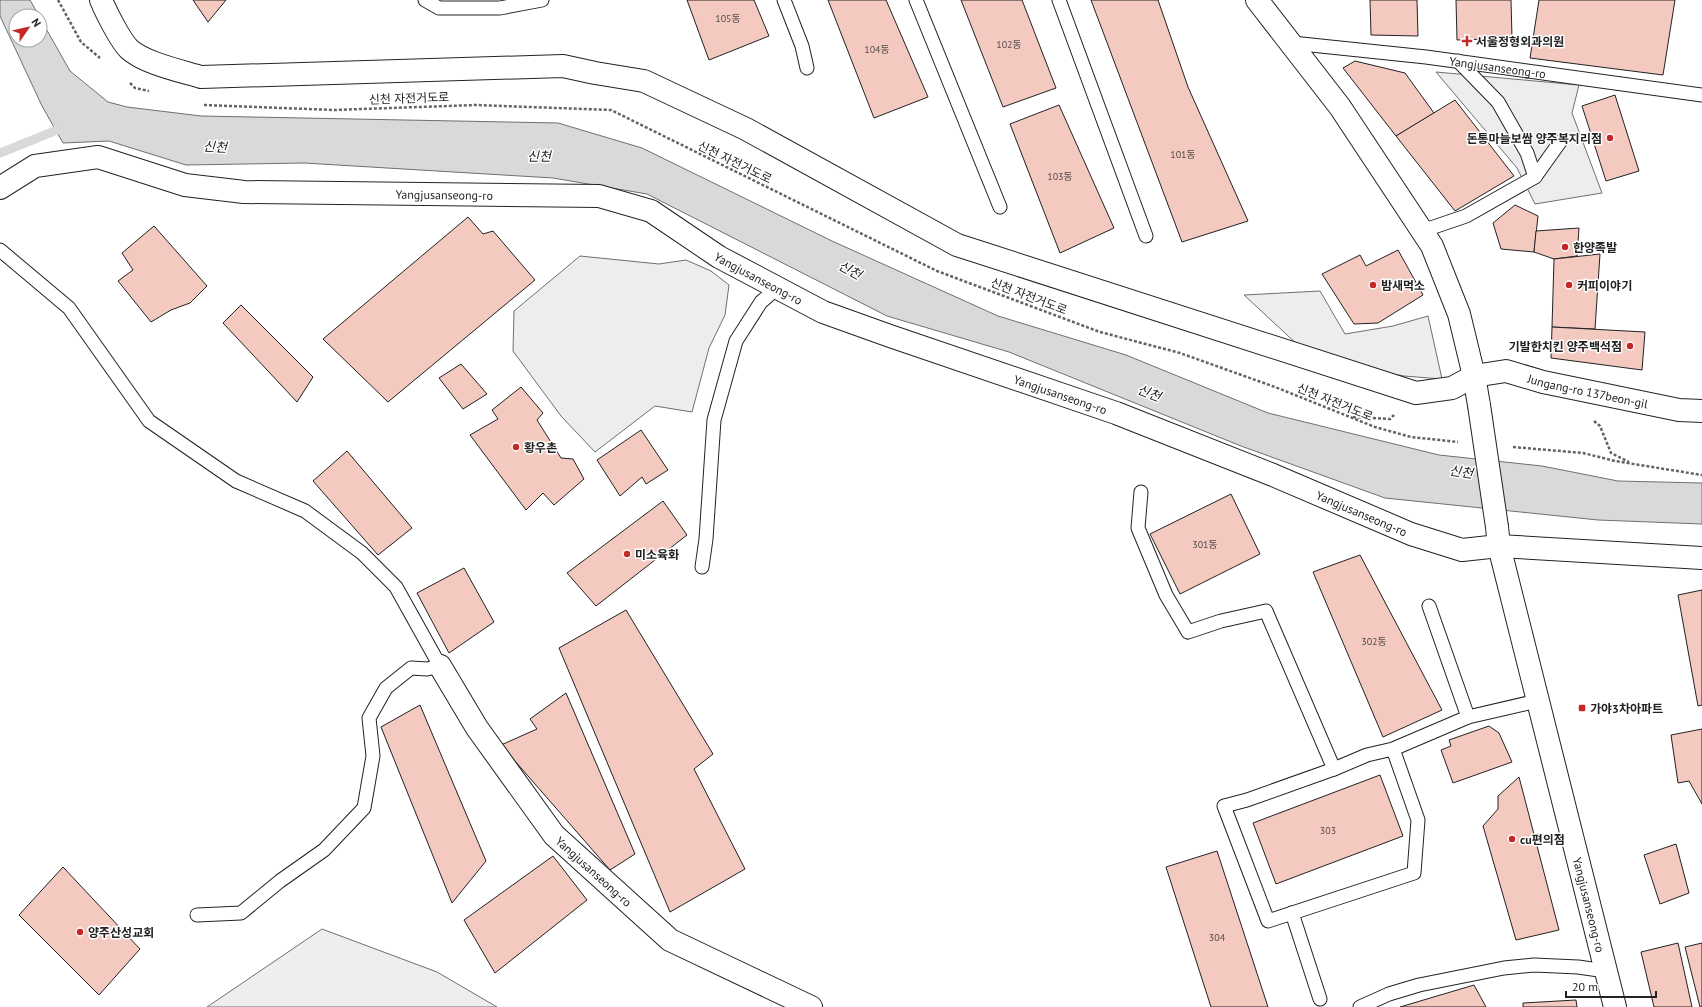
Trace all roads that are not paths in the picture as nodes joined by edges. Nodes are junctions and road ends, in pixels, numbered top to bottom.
1 (101, 0) edge
2 (425, 0) edge
3 (542, 0) edge
4 (784, 0) edge
5 (916, 0) edge
6 (1059, 0) edge
7 (1257, 0) edge
8 (1292, 43) junction
9 (1458, 61) junction
10 (807, 68) dead end
11 (1702, 95) edge
12 (1560, 142) dead end
13 (1535, 177) junction
14 (0, 188) edge
15 (1000, 207) dead end
16 (1422, 231) junction
17 (1146, 236) dead end
18 (0, 250) edge
19 (777, 288) junction
20 (1474, 376) junction
21 (1702, 411) edge
22 (1141, 492) dead end
23 (1498, 537) junction
24 (1702, 558) edge
25 (702, 567) dead end
26 (1429, 606) dead end
27 (440, 666) junction
28 (1537, 701) junction
29 (1468, 717) junction
30 (1392, 749) junction
31 (1334, 769) junction
32 (1292, 913) junction
33 (197, 915) dead end
34 (1606, 971) junction
35 (1320, 999) dead end
36 (811, 1007) edge
37 (1360, 1007) edge
38 (1615, 1007) edge

1 - 20 street, Jungang-ro 137beon-gil
2 - 3 lane
4 - 10 lane
5 - 15 lane
6 - 17 lane
7 - 8 street
8 - 9 lane, Yangjusanseong-ro
8 - 16 street
9 - 11 lane, Yangjusanseong-ro
9 - 13 lane
12 - 13 lane
13 - 16 lane
14 - 19 street, Yangjusanseong-ro
16 - 20 street
18 - 27 lane
19 - 23 street, Yangjusanseong-ro
19 - 25 lane
20 - 21 street, Jungang-ro 137beon-gil
20 - 23 street, bridge
22 - 31 lane
23 - 24 street, Yangjusanseong-ro
23 - 28 street, Yangjusanseong-ro
26 - 29 lane
27 - 33 lane
27 - 36 street, Yangjusanseong-ro
28 - 29 lane
28 - 34 street, Yangjusanseong-ro
29 - 30 lane
30 - 31 lane
30 - 32 lane
31 - 32 lane
32 - 35 lane
34 - 37 lane
34 - 38 street, Yangjusanseong-ro

